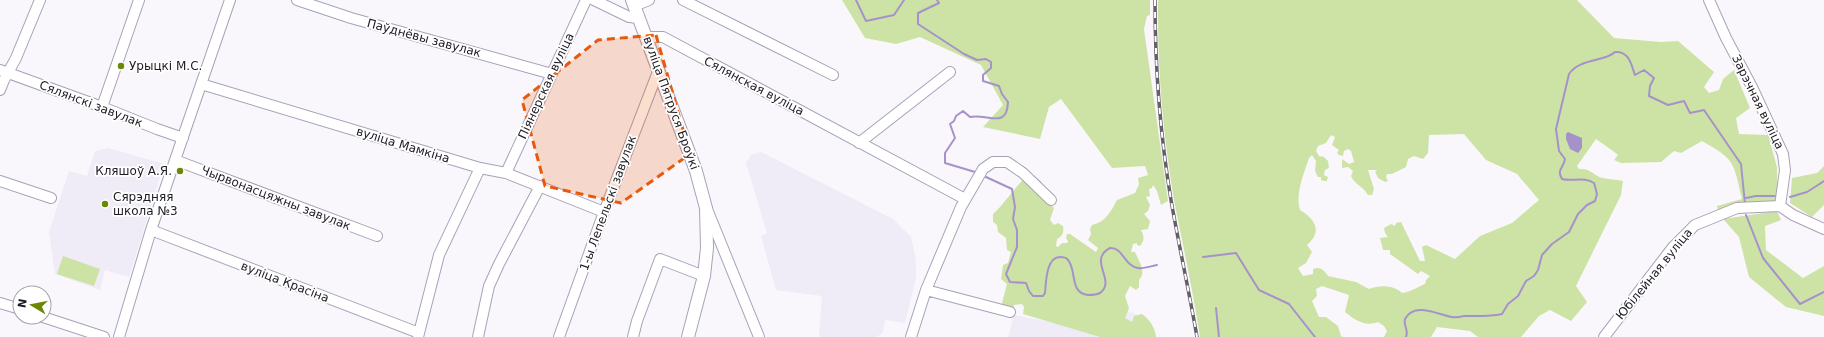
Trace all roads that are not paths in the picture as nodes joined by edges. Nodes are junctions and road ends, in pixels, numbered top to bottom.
1 (40, 0) edge
2 (139, 0) edge
3 (230, 0) edge
4 (297, 0) edge
5 (586, 0) edge
6 (594, 0) edge
7 (649, 0) edge
8 (683, 0) edge
9 (1709, 0) edge
10 (633, 3) edge
11 (639, 18) junction
12 (647, 37) junction
13 (659, 69) junction
14 (4, 72) edge
15 (950, 72) dead end
16 (552, 74) junction
17 (833, 75) dead end
18 (201, 84) junction
19 (0, 90) edge
20 (102, 106) junction
21 (183, 138) junction
22 (859, 143) junction
23 (175, 160) junction
24 (480, 168) junction
25 (506, 173) junction
26 (0, 181) edge
27 (540, 186) junction
28 (50, 198) dead end
29 (965, 199) junction
30 (1051, 200) dead end
31 (1780, 206) junction
32 (706, 208) junction
33 (604, 212) junction
34 (1824, 229) edge
35 (151, 230) junction
36 (377, 236) dead end
37 (704, 276) junction
38 (926, 290) junction
39 (0, 303) edge
40 (12, 307) edge
41 (1010, 312) dead end
42 (52, 320) edge
43 (419, 335) edge
44 (104, 337) edge
45 (119, 337) edge
46 (478, 337) edge
47 (560, 337) edge
48 (633, 337) edge
49 (688, 337) edge
50 (759, 337) edge
51 (911, 337) edge
52 (1604, 337) edge

1 - 14 street
2 - 20 street
3 - 18 street
4 - 16 street, Паўднёвы завулак
5 - 16 street, Піянерская вуліца
6 - 11 street
7 - 10 street
8 - 17 street
9 - 31 street, Зарэчная вуліца
10 - 11 main road, вуліца Пятруся Броўкі
11 - 12 main road, вуліца Пятруся Броўкі
12 - 13 main road, вуліца Пятруся Броўкі
12 - 22 street, Сялянская вуліца
13 - 32 main road, вуліца Пятруся Броўкі
13 - 33 street, 1-ы Лепельскі завулак
14 - 19 street
14 - 20 street, Сялянскі завулак
15 - 22 street
16 - 25 street, Піянерская вуліца
18 - 21 street
18 - 24 street, вуліца Мамкіна
20 - 21 street, Сялянскі завулак
21 - 23 street
22 - 29 street, Сялянская вуліца
23 - 35 street
23 - 36 street, Чырвонасцяжны завулак
24 - 25 street, вуліца Мамкіна
24 - 43 street
25 - 27 street, вуліца Мамкіна
26 - 28 street
27 - 33 street, вуліца Мамкіна
27 - 46 street
29 - 30 street
29 - 38 street
31 - 34 street
31 - 52 street, Юбілейная вуліца
32 - 37 main road, вуліца Пятруся Броўкі
32 - 50 street, вуліца Пятруся Броўкі
33 - 47 street, 1-ы Лепельскі завулак
35 - 43 street, вуліца Красіна
35 - 45 street
37 - 48 street
37 - 49 main road, вуліца Пятруся Броўкі
38 - 41 street
38 - 51 street
39 - 40 street
42 - 44 street

